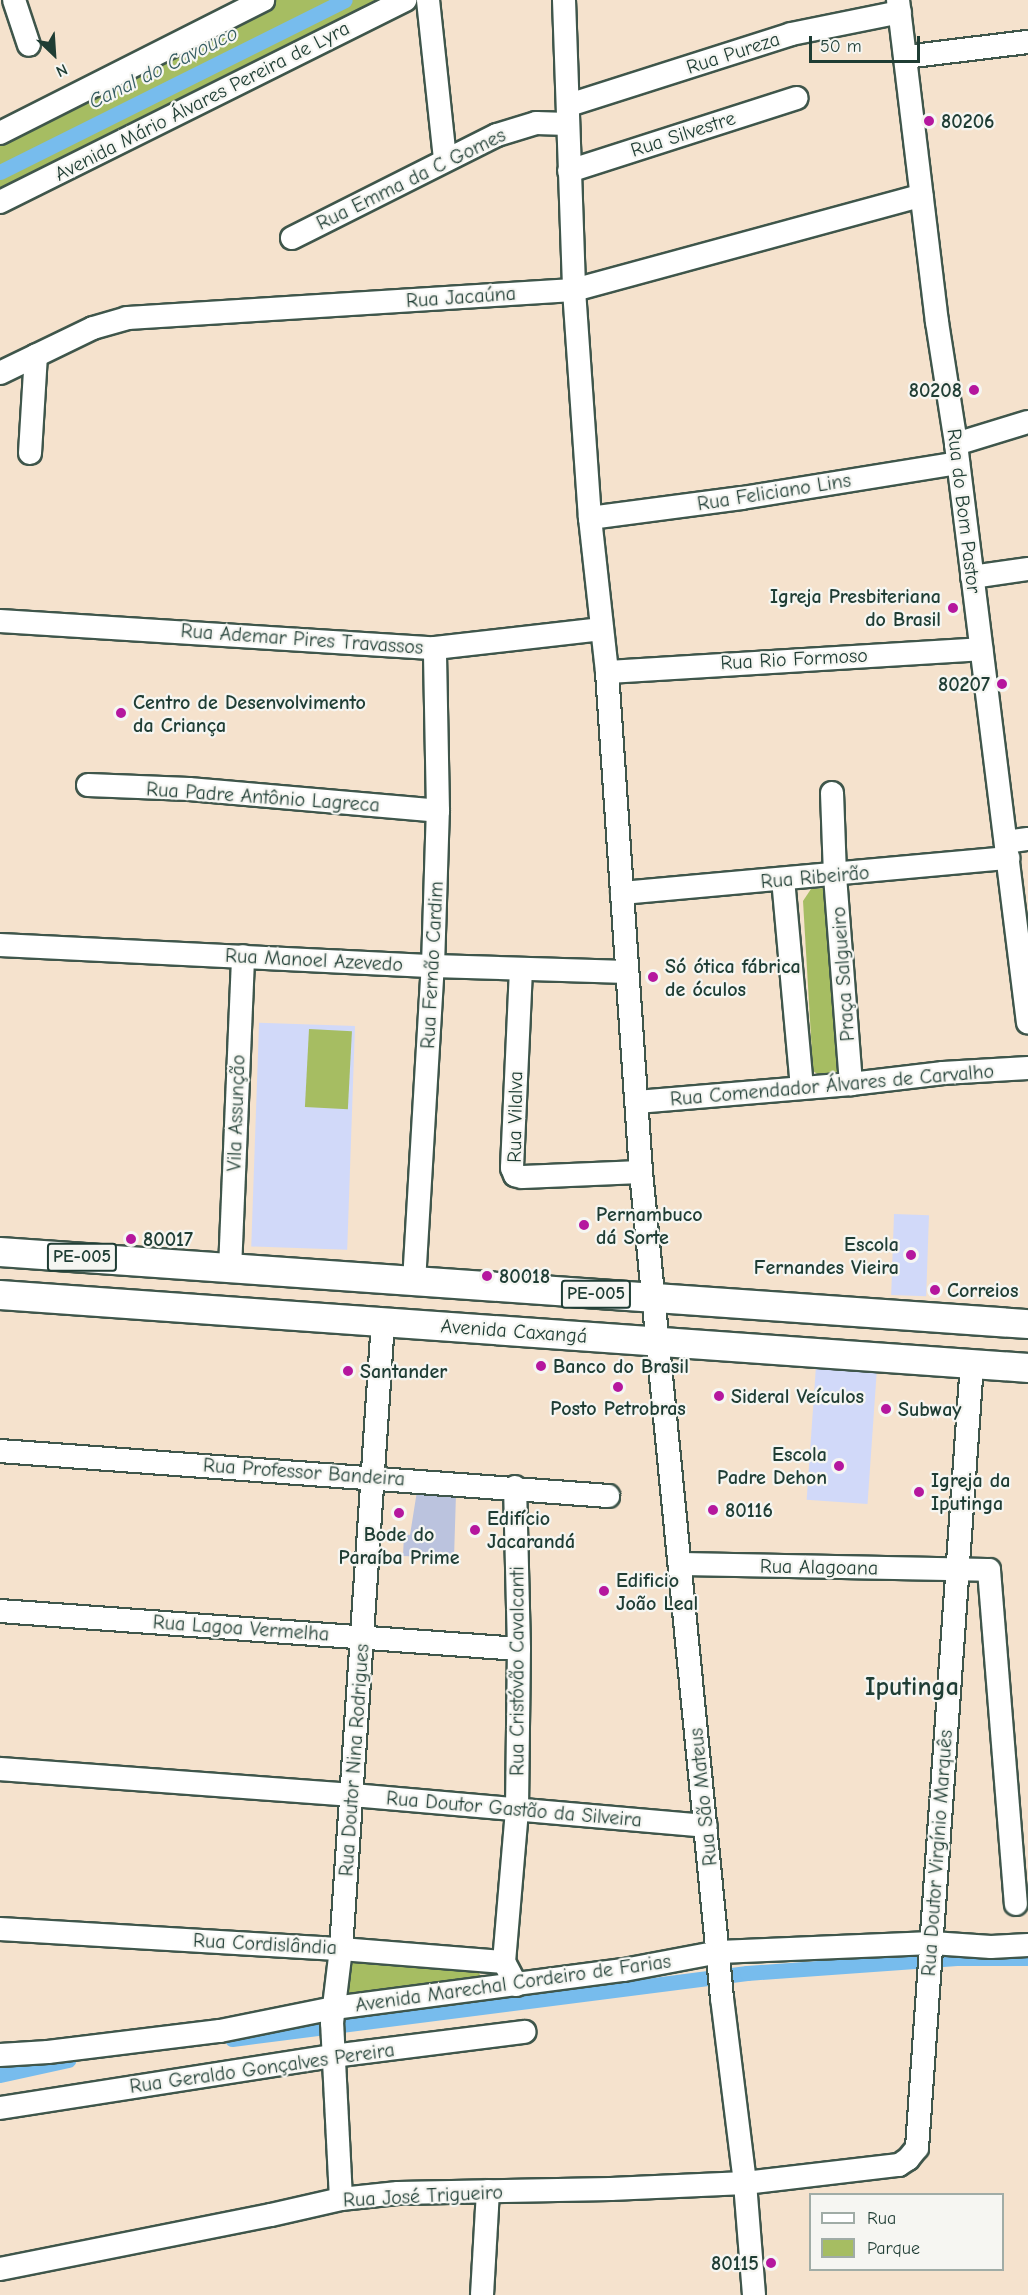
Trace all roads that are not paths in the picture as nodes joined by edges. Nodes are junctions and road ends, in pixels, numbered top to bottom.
1 (14, 0) edge
2 (263, 0) edge
3 (405, 0) edge
4 (428, 0) edge
5 (564, 0) edge
6 (899, 6) edge
7 (1028, 42) edge
8 (28, 45) dead end
9 (906, 57) junction
10 (797, 98) dead end
11 (568, 115) junction
12 (0, 133) edge
13 (445, 159) junction
14 (568, 171) junction
15 (921, 196) junction
16 (0, 202) edge
17 (292, 238) dead end
18 (574, 290) junction
19 (36, 355) junction
20 (0, 373) edge
21 (1028, 422) edge
22 (30, 453) dead end
23 (957, 453) junction
24 (590, 518) junction
25 (1028, 569) edge
26 (972, 577) junction
27 (0, 621) edge
28 (602, 629) junction
29 (435, 648) junction
30 (981, 649) junction
31 (608, 672) junction
32 (88, 785) dead end
33 (832, 793) dead end
34 (438, 811) junction
35 (1014, 846) edge
36 (836, 876) junction
37 (783, 879) junction
38 (622, 893) junction
39 (1021, 921) edge
40 (0, 945) edge
41 (243, 956) junction
42 (433, 966) junction
43 (521, 969) junction
44 (627, 972) junction
45 (1028, 1023) edge
46 (1028, 1068) edge
47 (851, 1084) junction
48 (802, 1087) junction
49 (637, 1102) junction
50 (641, 1172) junction
51 (0, 1252) edge
52 (230, 1269) junction
53 (414, 1282) junction
54 (0, 1295) edge
55 (652, 1298) junction
56 (383, 1322) junction
57 (1028, 1324) edge
58 (656, 1340) junction
59 (972, 1364) junction
60 (1028, 1368) edge
61 (0, 1451) edge
62 (373, 1477) junction
63 (515, 1487) junction
64 (608, 1496) dead end
65 (681, 1564) junction
66 (957, 1569) junction
67 (0, 1611) edge
68 (362, 1637) junction
69 (519, 1649) junction
70 (0, 1769) edge
71 (351, 1795) junction
72 (517, 1809) junction
73 (706, 1826) junction
74 (1019, 1839) edge
75 (1016, 1904) dead end
76 (0, 1929) edge
77 (1028, 1945) edge
78 (931, 1947) junction
79 (342, 1949) junction
80 (504, 1962) junction
81 (719, 1963) junction
82 (516, 1985) junction
83 (333, 2015) junction
84 (524, 2032) dead end
85 (333, 2052) junction
86 (0, 2055) edge
87 (0, 2108) edge
88 (908, 2159) joint
89 (745, 2183) junction
90 (488, 2191) junction
91 (341, 2199) junction
92 (0, 2269) edge
93 (482, 2295) edge
94 (754, 2295) edge

1 - 8 street
2 - 12 street
3 - 16 street, Avenida Mário Álvares Pereira de Lyra
4 - 13 street
5 - 11 street, Rua São Mateus
6 - 9 street, Rua do Bom Pastor
6 - 11 street, Rua Pureza
7 - 9 street
9 - 15 street, Rua do Bom Pastor
10 - 14 street, Rua Silvestre
11 - 13 street, Rua Emma da C Gomes
11 - 14 street, Rua São Mateus
13 - 17 street, Rua Emma da C Gomes
14 - 18 street, Rua São Mateus
15 - 18 street, Rua Jacaúna
15 - 23 street, Rua do Bom Pastor
18 - 19 street, Rua Jacaúna
18 - 24 street, Rua São Mateus
19 - 20 street, Rua Jacaúna
19 - 22 street
21 - 23 street, Rua Feliciano Lins
23 - 24 street, Rua Feliciano Lins
23 - 26 street, Rua do Bom Pastor
24 - 28 street, Rua São Mateus
25 - 26 street
26 - 30 street, Rua do Bom Pastor
27 - 29 street, Rua Ademar Pires Travassos
28 - 29 street, Rua Ademar Pires Travassos
28 - 31 street, Rua São Mateus
29 - 34 street, Rua Fernão Cardim
30 - 31 street, Rua Rio Formoso
30 - 35 street, Rua do Bom Pastor
31 - 38 street, Rua São Mateus
32 - 34 street, Rua Padre Antônio Lagreca
33 - 36 street, Praça Salgueiro
34 - 42 street, Rua Fernão Cardim
35 - 36 street, Rua Ribeirão
35 - 39 street, Rua do Bom Pastor
36 - 37 street, Rua Ribeirão
36 - 47 street, Praça Salgueiro
37 - 38 street, Rua Ribeirão
37 - 48 street
38 - 44 street, Rua São Mateus
39 - 45 street, Rua do Bom Pastor
40 - 41 street, Rua Manoel Azevedo
41 - 42 street, Rua Manoel Azevedo
41 - 52 street, Vila Assunção
42 - 43 street, Rua Manoel Azevedo
42 - 53 street, Rua Fernão Cardim
43 - 44 street, Rua Manoel Azevedo
43 - 50 street, Rua Vilalva
44 - 49 street, Rua São Mateus
46 - 47 street, Rua Comendador Álvares de Carvalho
47 - 48 street, Rua Comendador Álvares de Carvalho
48 - 49 street, Rua Comendador Álvares de Carvalho
49 - 50 street, Rua São Mateus
50 - 55 street, Rua São Mateus
51 - 52 main road, PE-005
52 - 53 main road, PE-005
53 - 55 main road, PE-005
54 - 56 main road, Avenida Caxangá / PE-005
55 - 57 main road, PE-005
55 - 58 street, Rua São Mateus
56 - 58 main road, Avenida Caxangá / PE-005
56 - 62 street, Rua Doutor Nina Rodrigues
58 - 59 main road, Avenida Caxangá / PE-005
58 - 65 street, Rua São Mateus
59 - 60 main road, Avenida Caxangá / PE-005
59 - 66 street, Rua Doutor Virgínio Marquês
61 - 62 street, Rua Professor Bandeira
62 - 63 street, Rua Professor Bandeira
62 - 68 street, Rua Doutor Nina Rodrigues
63 - 64 street, Rua Professor Bandeira
63 - 69 street, Rua Cristóvão Cavalcanti
65 - 66 street, Rua Alagoana
65 - 73 street, Rua São Mateus
66 - 74 street, Rua Alagoana
66 - 78 street, Rua Doutor Virgínio Marquês
67 - 68 street, Rua Lagoa Vermelha
68 - 69 street, Rua Lagoa Vermelha
68 - 71 street, Rua Doutor Nina Rodrigues
69 - 72 street, Rua Cristóvão Cavalcanti
70 - 71 street, Rua Doutor Gastão da Silveira
71 - 72 street, Rua Doutor Gastão da Silveira
71 - 79 street, Rua Doutor Nina Rodrigues
72 - 73 street, Rua Doutor Gastão da Silveira
72 - 80 street, Rua Cristóvão Cavalcanti
73 - 81 street, Rua São Mateus
74 - 75 street
76 - 79 street, Rua Cordislândia
77 - 78 street, Avenida Marechal Cordeiro de Farias
78 - 81 street, Avenida Marechal Cordeiro de Farias
78 - 88 street, Rua Doutor Virgínio Marquês
79 - 80 street, Rua Cordislândia
79 - 83 street, Rua Doutor Nina Rodrigues
80 - 82 street
81 - 82 street, Avenida Marechal Cordeiro de Farias
81 - 89 street, Rua São Mateus
82 - 83 street, Avenida Marechal Cordeiro de Farias
83 - 85 street, Rua Doutor Nina Rodrigues
83 - 86 street, Avenida Marechal Cordeiro de Farias
84 - 85 street, Rua Geraldo Gonçalves Pereira
85 - 87 street, Rua Geraldo Gonçalves Pereira
85 - 91 street, Rua Doutor Nina Rodrigues
88 - 89 street, Rua José Trigueiro
89 - 90 street, Rua José Trigueiro
89 - 94 street, Rua São Mateus
90 - 91 street, Rua José Trigueiro
90 - 93 street
91 - 92 street, Rua José Trigueiro

